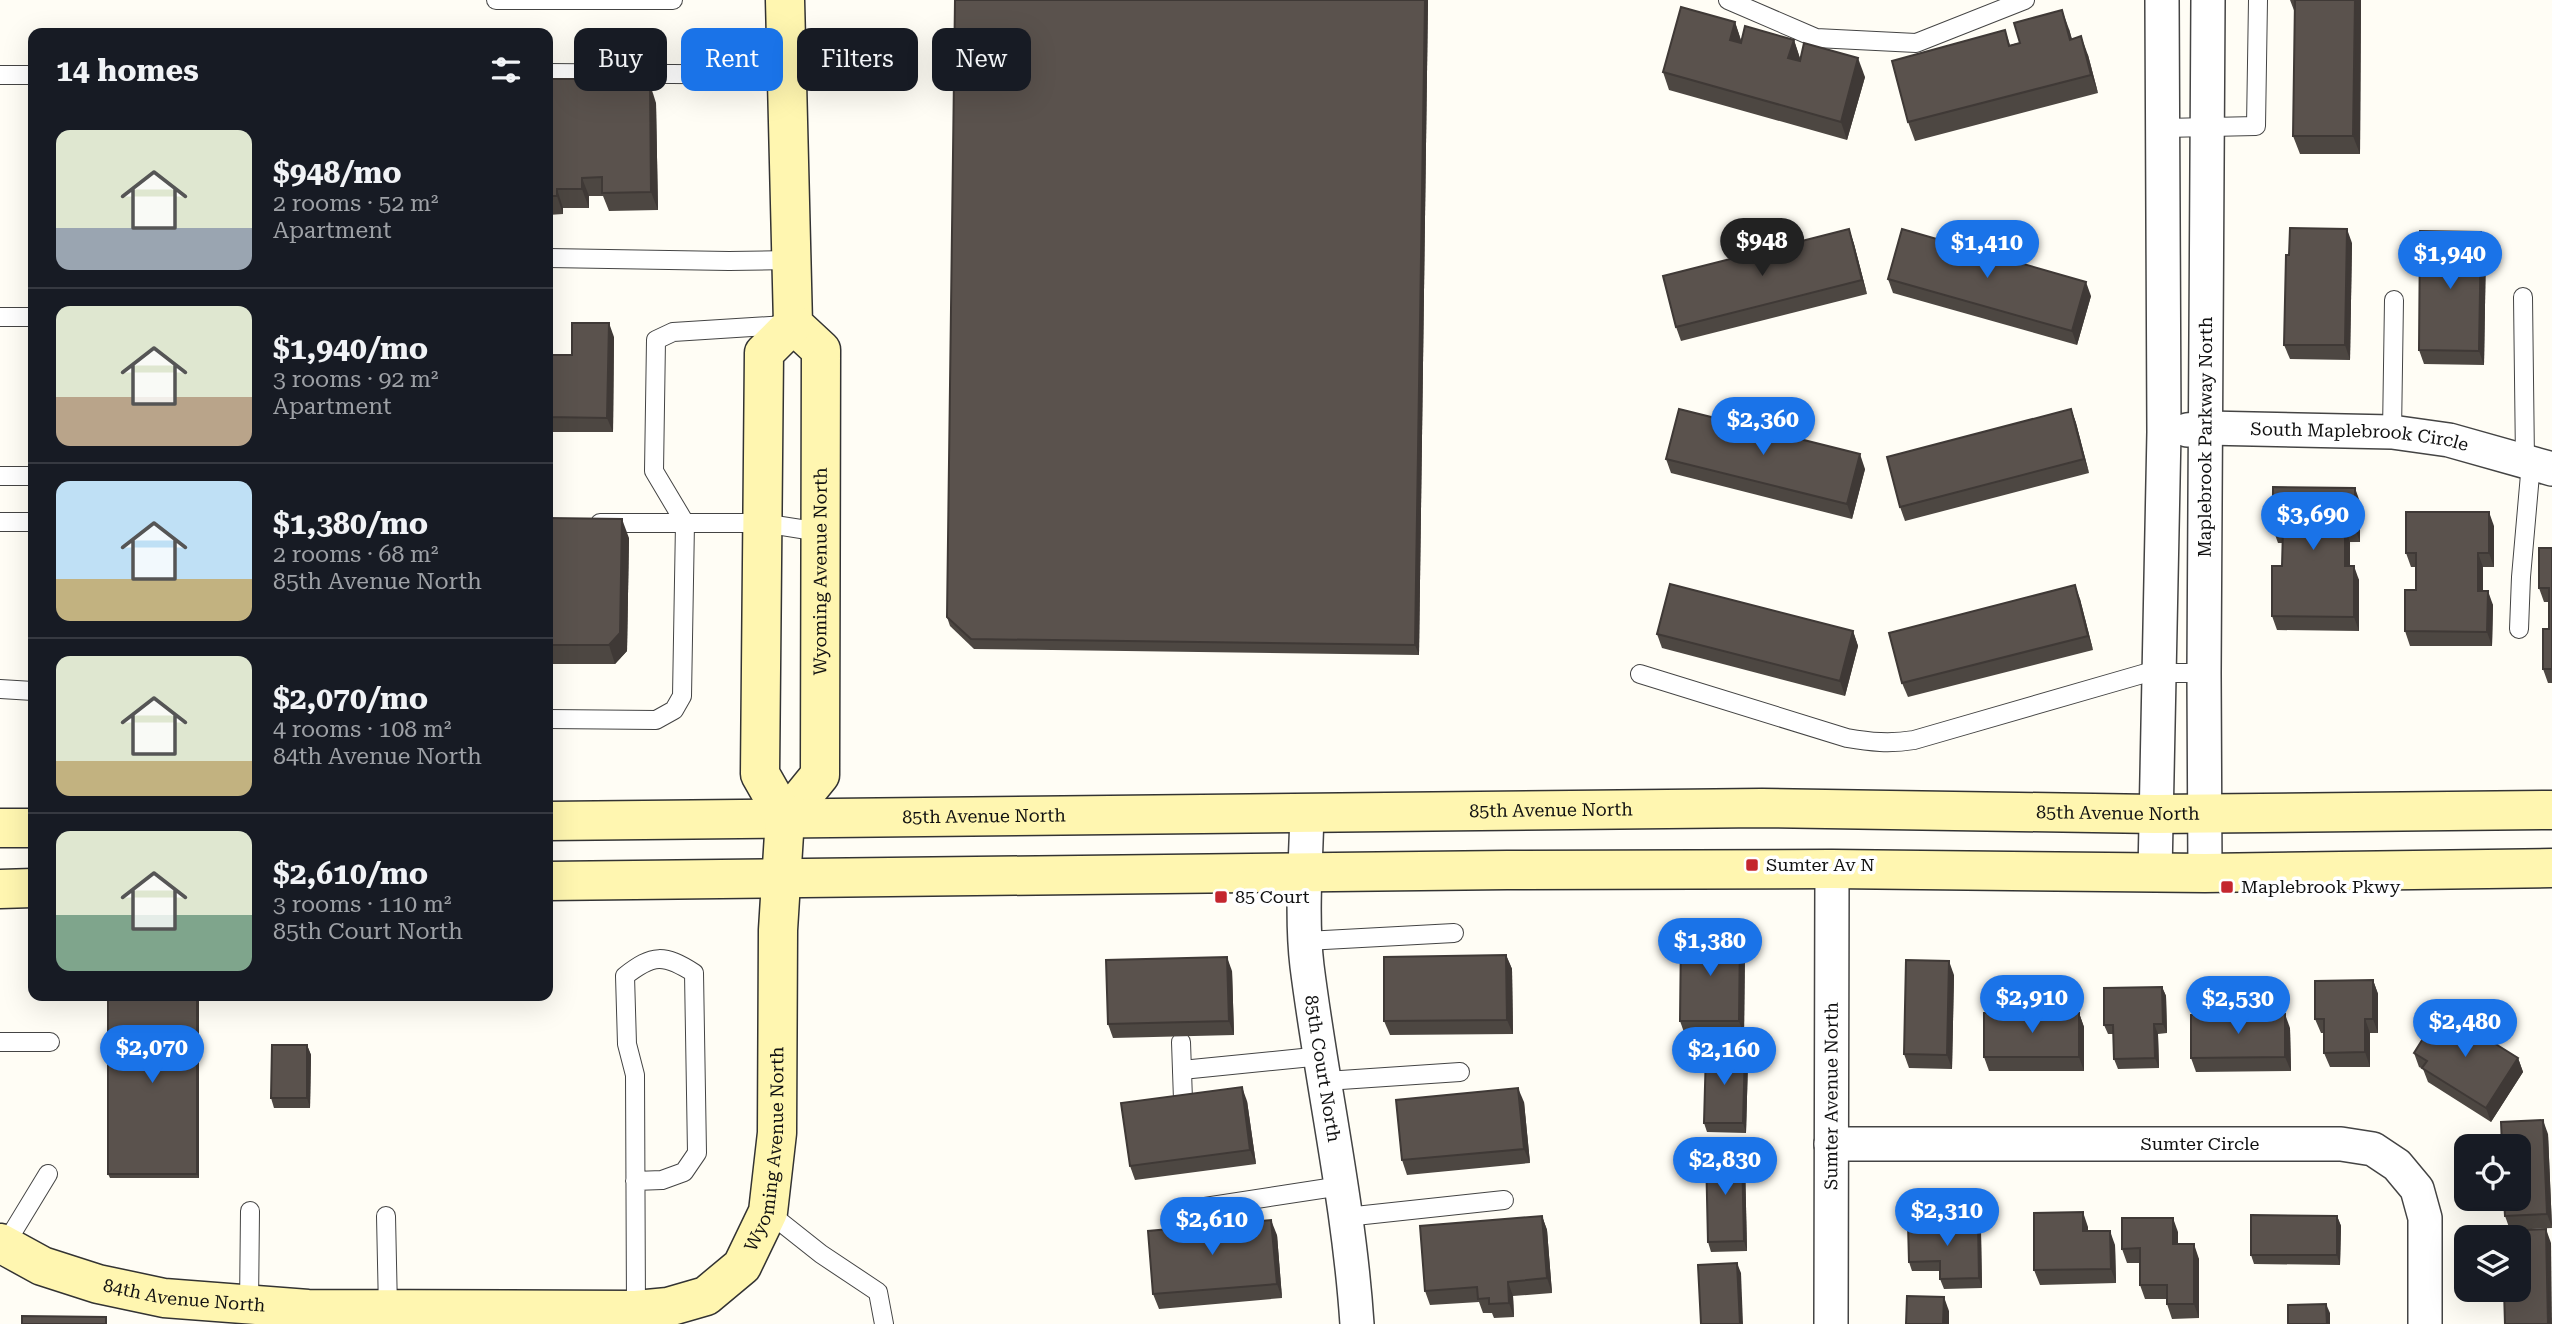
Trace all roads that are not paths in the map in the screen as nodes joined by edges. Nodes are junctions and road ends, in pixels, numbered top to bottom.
1 (496, 0) edge
2 (673, 0) edge
3 (785, 0) edge
4 (1728, 0) edge
5 (2025, 0) edge
6 (2162, 0) edge
7 (2208, 0) edge
8 (2258, 0) edge
9 (553, 73) edge
10 (0, 75) edge
11 (28, 75) edge
12 (787, 75) junction
13 (2164, 128) junction
14 (2208, 128) junction
15 (553, 258) edge
16 (790, 260) junction
17 (2524, 297) dead end
18 (2395, 300) dead end
19 (0, 317) edge
20 (28, 317) edge
21 (793, 324) junction
22 (2207, 428) junction
23 (2164, 432) junction
24 (2392, 432) junction
25 (2536, 464) edge
26 (0, 475) edge
27 (28, 476) edge
28 (0, 522) edge
29 (28, 522) edge
30 (589, 523) edge
31 (685, 523) junction
32 (762, 523) junction
33 (820, 532) junction
34 (2519, 629) dead end
35 (2158, 673) junction
36 (2204, 673) junction
37 (1640, 674) dead end
38 (0, 689) edge
39 (28, 691) edge
40 (553, 719) edge
41 (2552, 810) edge
42 (1307, 811) junction
43 (2204, 813) junction
44 (2155, 814) junction
45 (785, 818) junction
46 (553, 821) edge
47 (0, 828) edge
48 (28, 828) edge
49 (2552, 867) edge
50 (1832, 869) junction
51 (1306, 873) junction
52 (2155, 873) junction
53 (2205, 873) junction
54 (781, 879) junction
55 (553, 881) edge
56 (28, 888) edge
57 (0, 889) edge
58 (1454, 933) dead end
59 (1306, 940) junction
60 (0, 1042) edge
61 (50, 1042) dead end
62 (1181, 1042) edge
63 (1324, 1068) junction
64 (1182, 1070) junction
65 (1460, 1072) dead end
66 (1183, 1100) edge
67 (1831, 1144) junction
68 (48, 1174) dead end
69 (635, 1181) junction
70 (1504, 1200) dead end
71 (1343, 1202) junction
72 (1192, 1209) dead end
73 (250, 1211) dead end
74 (768, 1212) junction
75 (386, 1216) dead end
76 (1, 1247) edge
77 (742, 1266) joint
78 (249, 1306) junction
79 (636, 1310) junction
80 (376, 1314) edge
81 (455, 1317) edge
82 (884, 1324) edge
83 (1357, 1324) edge
84 (1831, 1324) edge
85 (2425, 1324) edge

1 - 2 lane
3 - 12 main road
4 - 5 lane
6 - 13 street
7 - 14 street, Maplebrook Parkway North
8 - 14 lane
9 - 12 lane
10 - 11 lane
12 - 16 main road
13 - 14 lane
13 - 23 street
14 - 22 street, Maplebrook Parkway North
15 - 16 lane
16 - 21 main road
17 - 25 lane
18 - 24 lane
19 - 20 lane
21 - 31 lane
21 - 32 main road
21 - 33 main road, Wyoming Avenue North
22 - 23 street, South Maplebrook Circle
22 - 24 street, South Maplebrook Circle
22 - 36 street, Maplebrook Parkway North
23 - 35 street
24 - 25 street, South Maplebrook Circle
25 - 34 lane
26 - 27 lane
28 - 29 lane
30 - 31 lane
31 - 32 lane
31 - 40 lane
32 - 33 lane
32 - 45 main road
33 - 45 main road, Wyoming Avenue North
35 - 36 lane
35 - 37 lane
35 - 44 street
36 - 43 street, Maplebrook Parkway North
38 - 39 lane
41 - 43 main road, 85th Avenue North
42 - 44 main road, 85th Avenue North
42 - 45 main road, 85th Avenue North
42 - 51 street, 85th Court North
43 - 44 main road, 85th Avenue North
43 - 53 street, Maplebrook Parkway North
44 - 52 street
45 - 46 main road, 85th Avenue North
45 - 54 main road, Wyoming Avenue North
47 - 48 main road
49 - 53 main road
50 - 51 main road
50 - 52 main road
50 - 67 street, Sumter Avenue North
51 - 54 main road
51 - 59 street, 85th Court North
52 - 53 main road
54 - 55 main road
54 - 74 main road, Wyoming Avenue North
56 - 57 main road
58 - 59 lane
59 - 63 street, 85th Court North
60 - 61 lane
62 - 64 lane
63 - 64 lane
63 - 65 lane
63 - 71 street, 85th Court North
64 - 66 lane
67 - 84 street, Sumter Avenue North
67 - 85 street, Sumter Circle
68 - 76 lane
69 - 69 lane
69 - 79 lane
70 - 71 lane
71 - 72 lane
71 - 83 street, 85th Court North
73 - 78 lane
74 - 77 main road, Wyoming Avenue North
74 - 82 lane
75 - 80 lane
76 - 78 main road, 84th Avenue North
77 - 79 main road, 84th Avenue North
78 - 80 main road, 84th Avenue North
79 - 81 main road, 84th Avenue North
80 - 81 main road, 84th Avenue North

